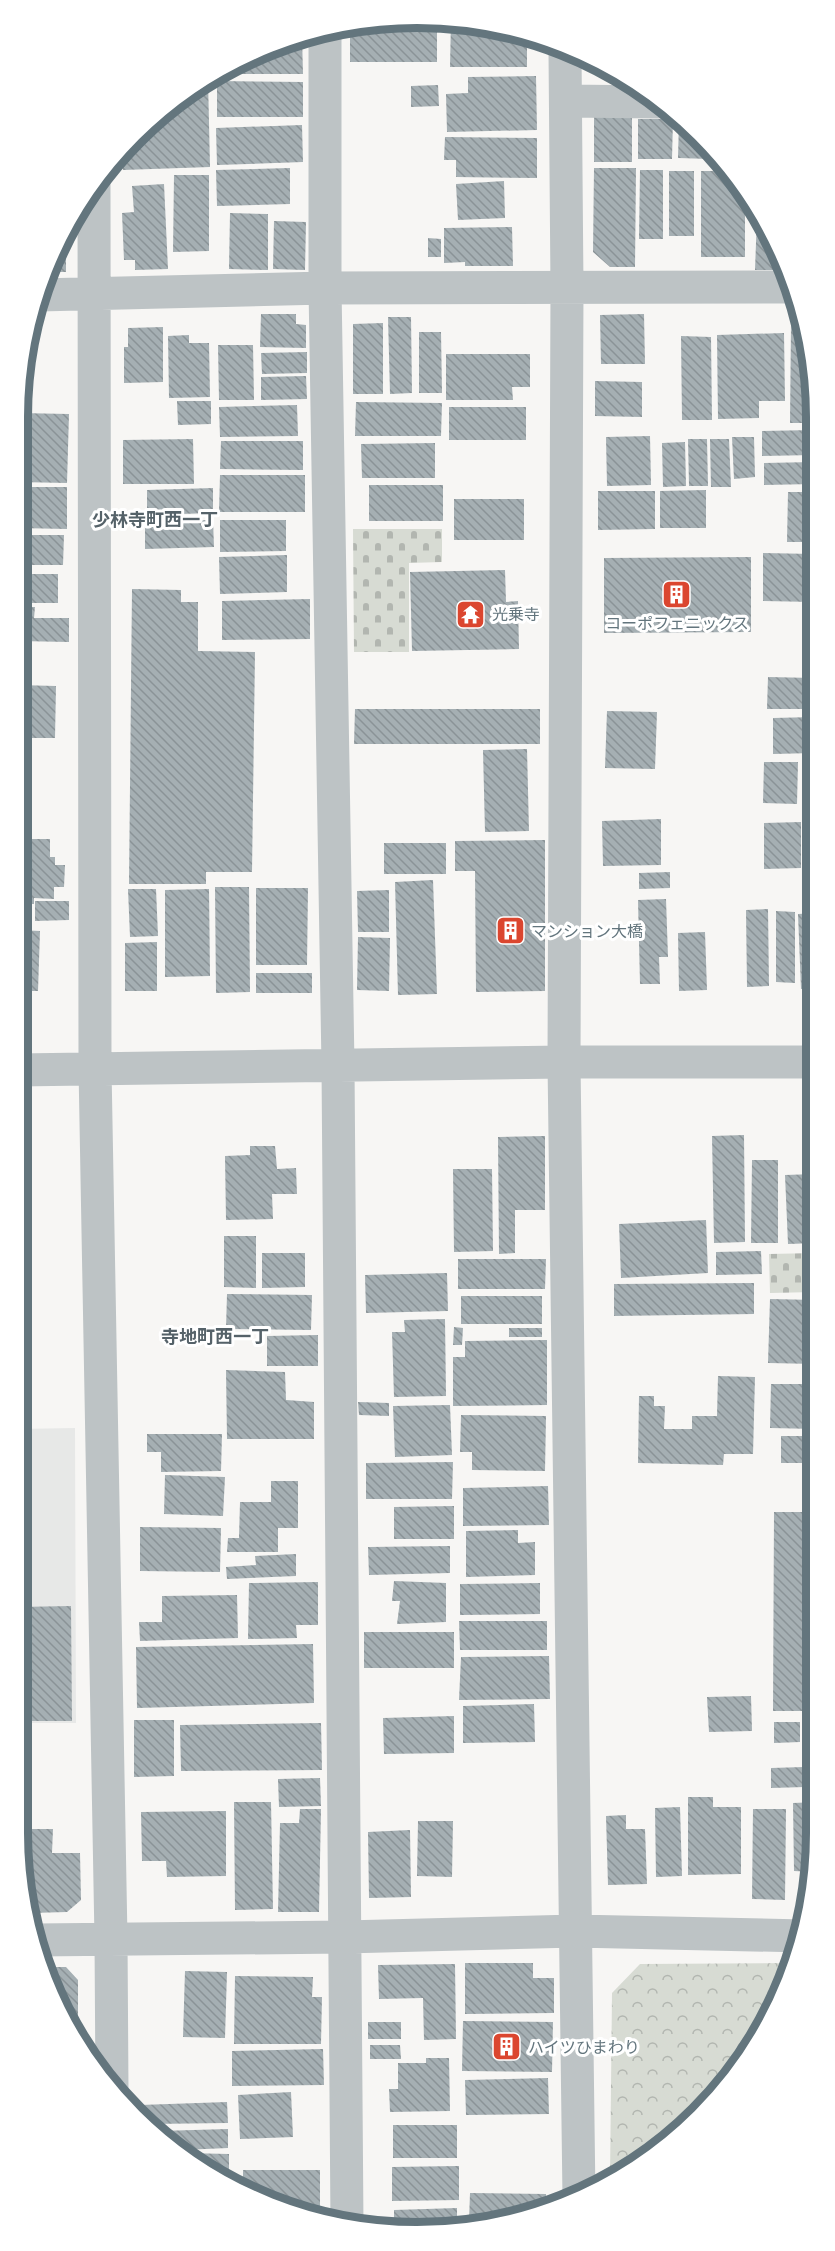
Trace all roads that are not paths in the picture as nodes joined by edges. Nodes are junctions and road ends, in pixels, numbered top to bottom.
1 (325, 40) edge
2 (565, 58) edge
3 (566, 101) junction
4 (644, 102) edge
5 (94, 201) edge
6 (784, 287) edge
7 (325, 288) junction
8 (567, 288) junction
9 (48, 295) edge
10 (95, 295) junction
11 (564, 1062) junction
12 (806, 1062) edge
13 (338, 1066) junction
14 (95, 1068) junction
15 (28, 1070) edge
16 (575, 1930) junction
17 (793, 1936) edge
18 (345, 1937) junction
19 (111, 1939) junction
20 (44, 1940) edge
21 (112, 2074) edge
22 (579, 2187) edge
23 (347, 2216) edge

1 - 7 street
2 - 3 street
3 - 4 street
3 - 8 street
5 - 10 street
6 - 8 street
7 - 8 street
7 - 10 street
7 - 13 street
8 - 11 street
9 - 10 street
10 - 14 street
11 - 12 street
11 - 13 street
11 - 16 street
13 - 14 street
13 - 18 street
14 - 15 street
14 - 19 street
16 - 17 street
16 - 18 street
16 - 22 street
18 - 19 street
18 - 23 street
19 - 20 street
19 - 21 street

